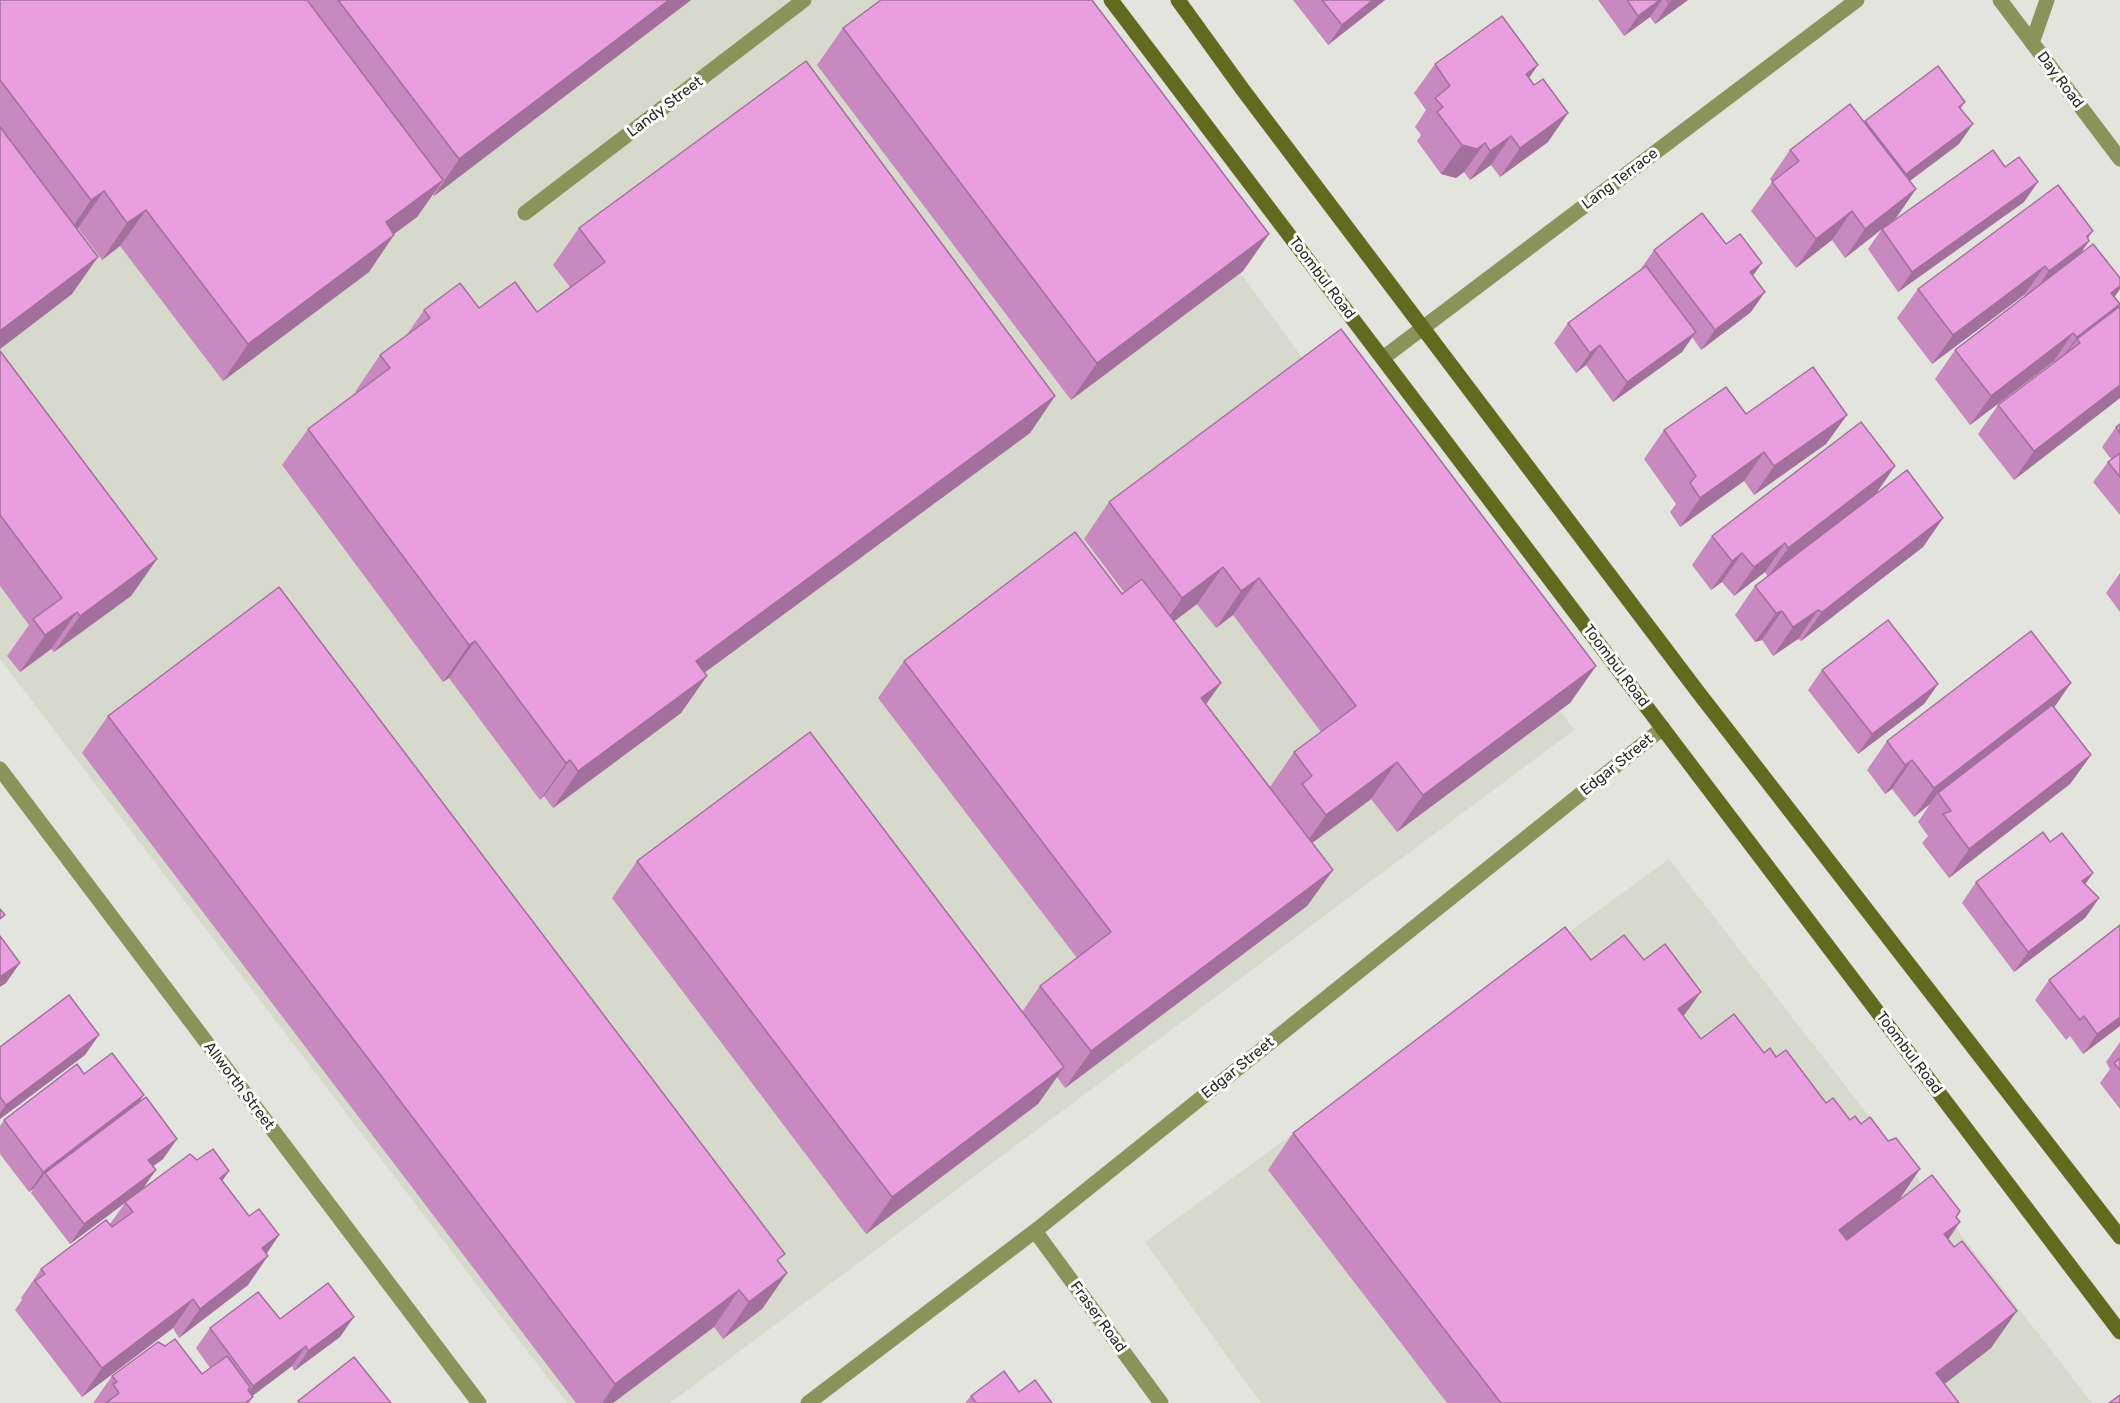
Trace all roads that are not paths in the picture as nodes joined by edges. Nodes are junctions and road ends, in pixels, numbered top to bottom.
1 (804, 0) edge
2 (1111, 0) edge
3 (1178, 0) edge
4 (1857, 0) edge
5 (2000, 0) edge
6 (2047, 0) edge
7 (2032, 43) junction
8 (2120, 159) edge
9 (525, 213) dead end
10 (1423, 327) junction
11 (1383, 358) junction
12 (1663, 728) junction
13 (0, 769) edge
14 (1035, 1231) junction
15 (2120, 1237) edge
16 (2120, 1332) edge
17 (479, 1403) edge
18 (808, 1403) edge
19 (1161, 1403) edge

1 - 9 street, Landy Street
2 - 11 main road, Toombul Road
3 - 10 main road
4 - 10 street, Lang Terrace
5 - 7 street, Day Road
6 - 7 street
7 - 8 street, Day Road
10 - 11 street, Lang Terrace
10 - 15 main road
11 - 12 main road, Toombul Road
12 - 14 street, Edgar Street
12 - 16 main road, Toombul Road
13 - 17 street, Allworth Street
14 - 18 street, Edgar Street
14 - 19 street, Fraser Road

